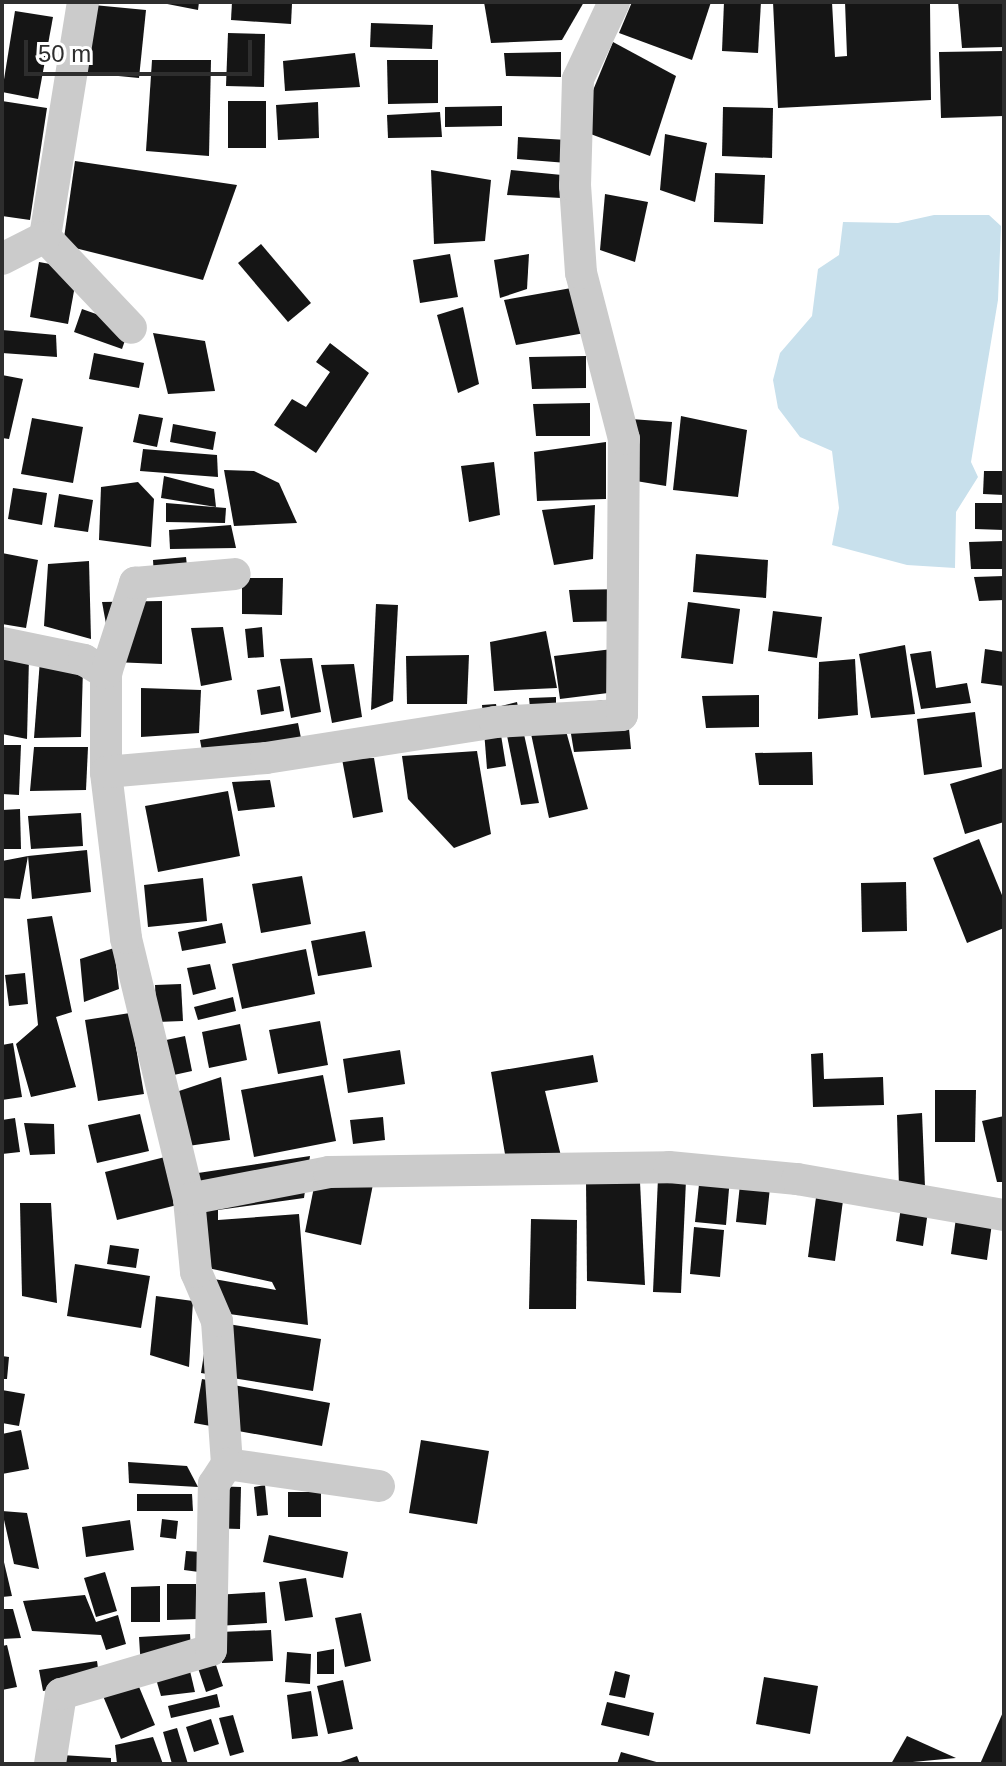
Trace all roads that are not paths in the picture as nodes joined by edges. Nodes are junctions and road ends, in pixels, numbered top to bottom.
1 (83, 2) edge
2 (614, 2) edge
3 (45, 237) junction
4 (2, 259) edge
5 (131, 328) dead end
6 (235, 574) dead end
7 (2, 643) edge
8 (106, 673) junction
9 (106, 772) junction
10 (189, 1199) junction
11 (1004, 1215) edge
12 (227, 1464) junction
13 (379, 1486) dead end
14 (50, 1764) edge

1 - 3 street
2 - 9 street
3 - 4 street
3 - 5 street
6 - 8 street
7 - 8 street
8 - 9 street
9 - 10 street
10 - 11 street
10 - 12 street
12 - 13 street
12 - 14 street

